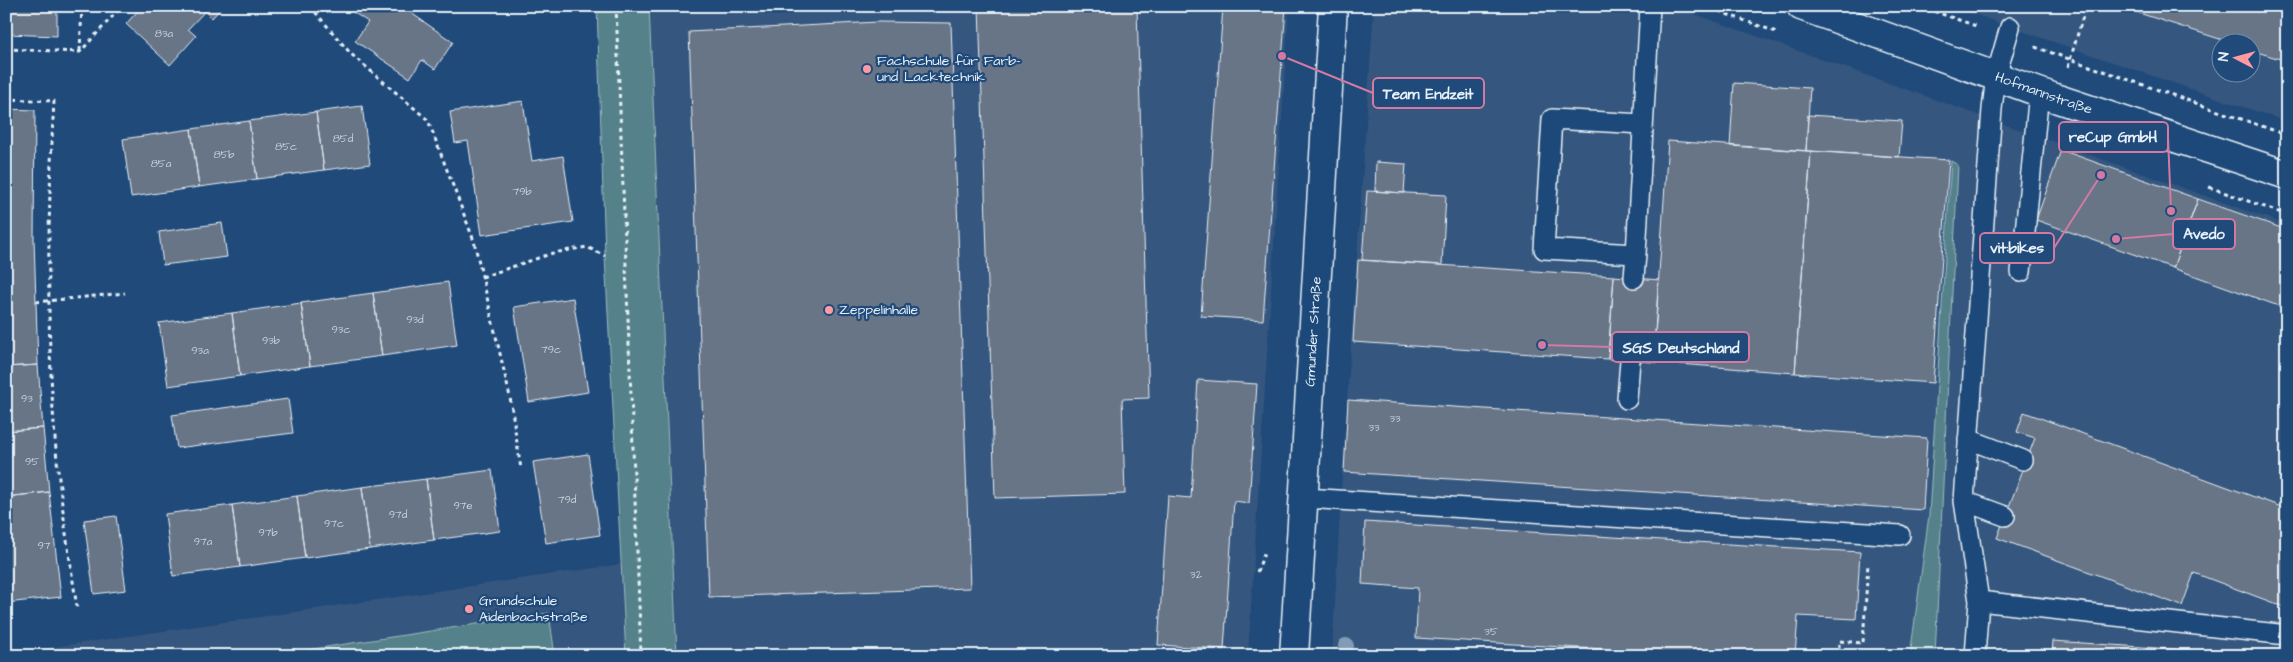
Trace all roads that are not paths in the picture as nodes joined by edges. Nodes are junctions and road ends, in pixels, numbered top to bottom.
1 (1333, 6) edge
2 (1650, 6) edge
3 (1801, 6) edge
4 (2009, 32) road end
5 (1996, 76) junction
6 (2038, 92) junction
7 (1643, 124) junction
8 (2287, 175) edge
9 (1636, 254) junction
10 (2021, 272) dead end
11 (1634, 278) dead end
12 (1630, 360) dead end
13 (1628, 399) dead end
14 (1968, 439) junction
15 (2024, 460) dead end
16 (1305, 498) junction
17 (1964, 501) junction
18 (2005, 516) dead end
19 (1900, 535) dead end
20 (1979, 602) junction
21 (2287, 635) edge
22 (1294, 656) edge
23 (1976, 656) edge

1 - 16 street, Gmunder Straße
2 - 7 lane
3 - 5 street, Hofmannstraße
4 - 5 lane
5 - 6 street, Hofmannstraße
5 - 14 lane
6 - 8 street, Hofmannstraße
6 - 10 lane
7 - 9 lane
7 - 9 lane
9 - 11 lane
12 - 13 lane
14 - 15 lane
14 - 17 lane
16 - 19 lane
16 - 22 street, Gmunder Straße
17 - 18 lane
17 - 20 lane
20 - 21 lane
20 - 23 lane

